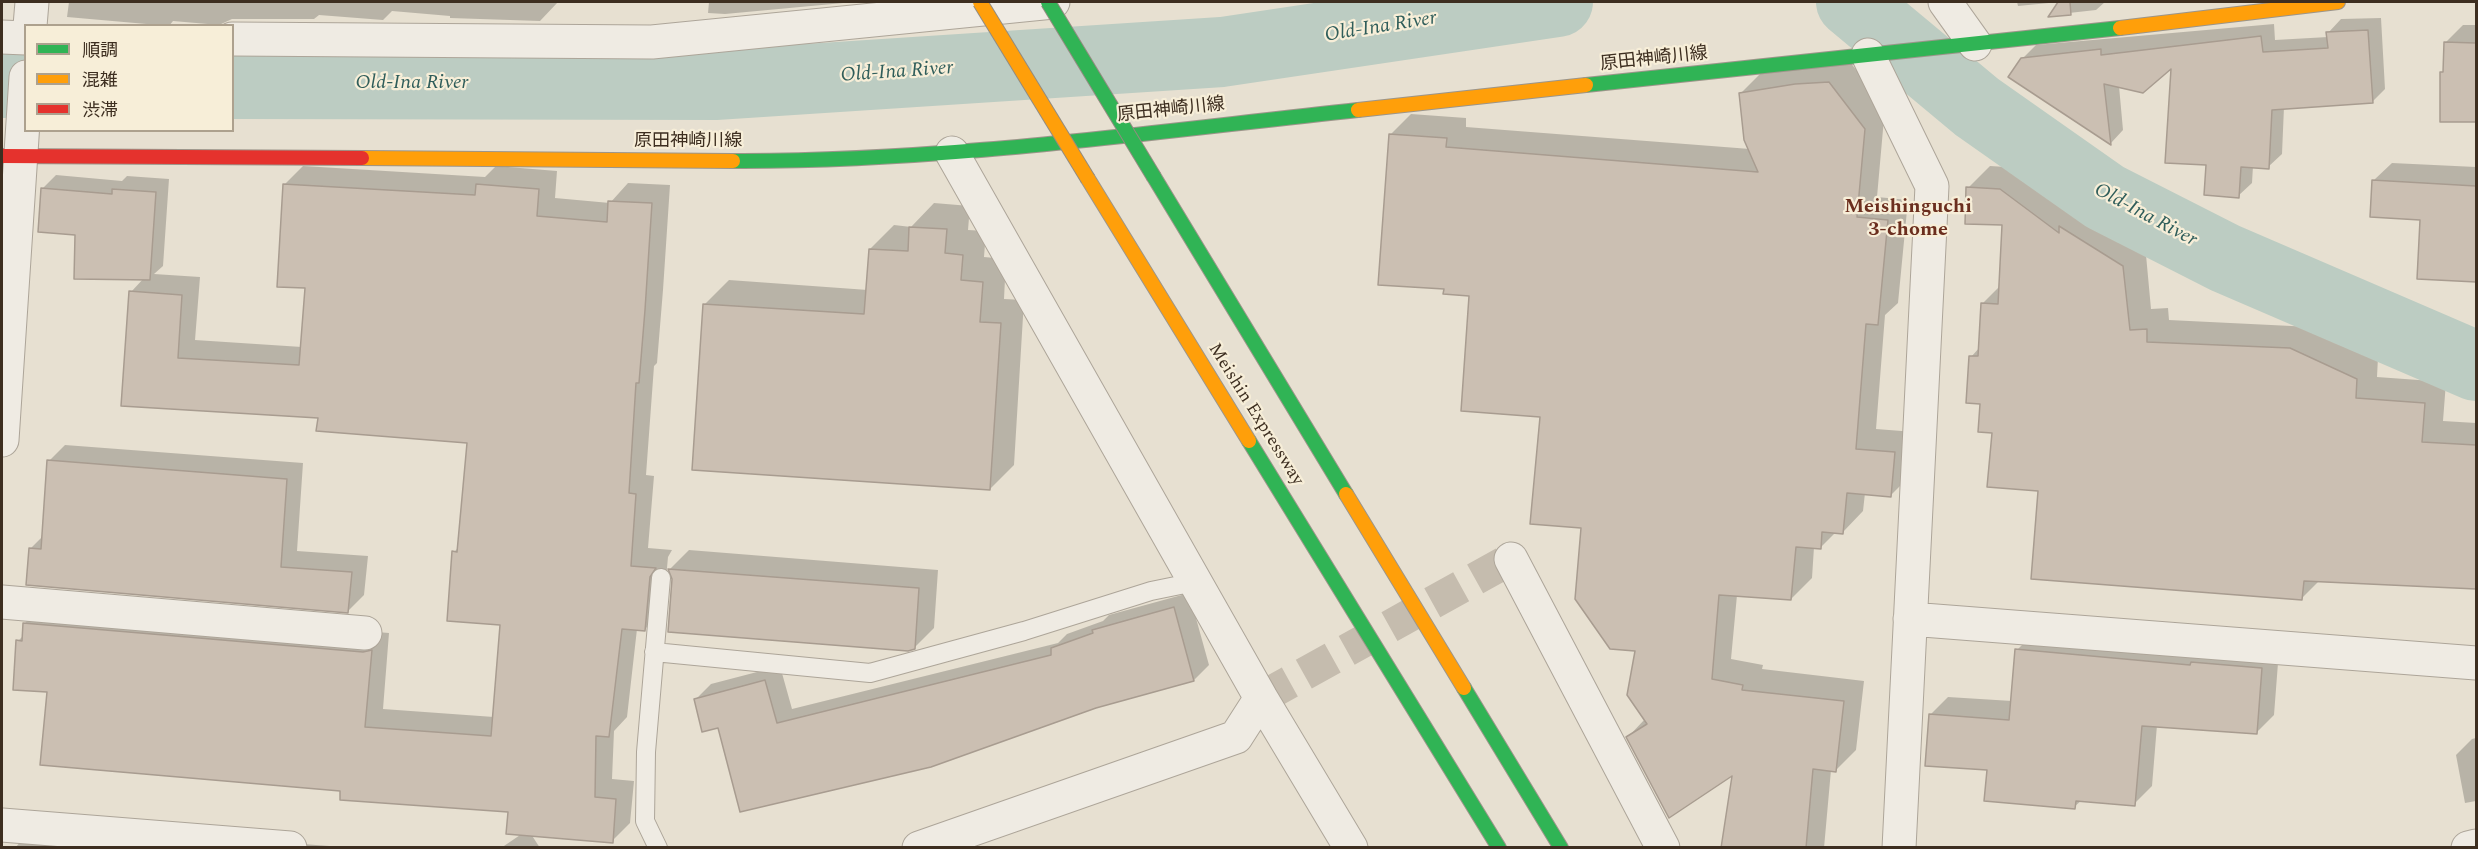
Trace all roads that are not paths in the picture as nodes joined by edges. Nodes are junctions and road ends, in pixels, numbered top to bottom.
1 (32, 2) edge
2 (980, 2) edge
3 (1048, 2) edge
4 (1053, 2) edge
5 (1945, 2) edge
6 (2338, 2) edge
7 (919, 8) edge
8 (30, 24) edge
9 (2, 37) edge
10 (24, 38) edge
11 (234, 39) edge
12 (1974, 44) junction
13 (1868, 55) junction
14 (24, 88) edge
15 (14, 146) edge
16 (952, 153) junction
17 (2, 440) edge
18 (1511, 559) dead end
19 (661, 578) dead end
20 (1195, 582) junction
21 (2, 602) edge
22 (1910, 619) junction
23 (364, 633) dead end
24 (654, 652) junction
25 (2476, 663) edge
26 (1261, 698) junction
27 (2, 825) edge
28 (2476, 846) edge
29 (290, 848) edge
30 (658, 848) edge
31 (919, 848) edge
32 (1351, 848) edge
33 (1499, 848) edge
34 (1561, 848) edge
35 (1663, 848) edge
36 (1899, 848) edge
37 (2468, 848) edge

1 - 8 street
2 - 33 main road, Meishin Expressway, bridge
3 - 34 main road, Meishin Expressway, bridge
4 - 7 street
5 - 12 street
6 - 12 main road, 原田神崎川線
7 - 11 street
9 - 10 street
12 - 13 main road, 原田神崎川線
13 - 16 main road, 原田神崎川線
13 - 22 street
14 - 15 street
15 - 16 main road, 原田神崎川線
15 - 17 street
16 - 20 street
18 - 35 street
19 - 24 lane
20 - 24 lane
20 - 26 street
21 - 23 street
22 - 25 street
22 - 36 street
24 - 30 lane
26 - 31 street
26 - 32 street
27 - 29 street
28 - 37 street

